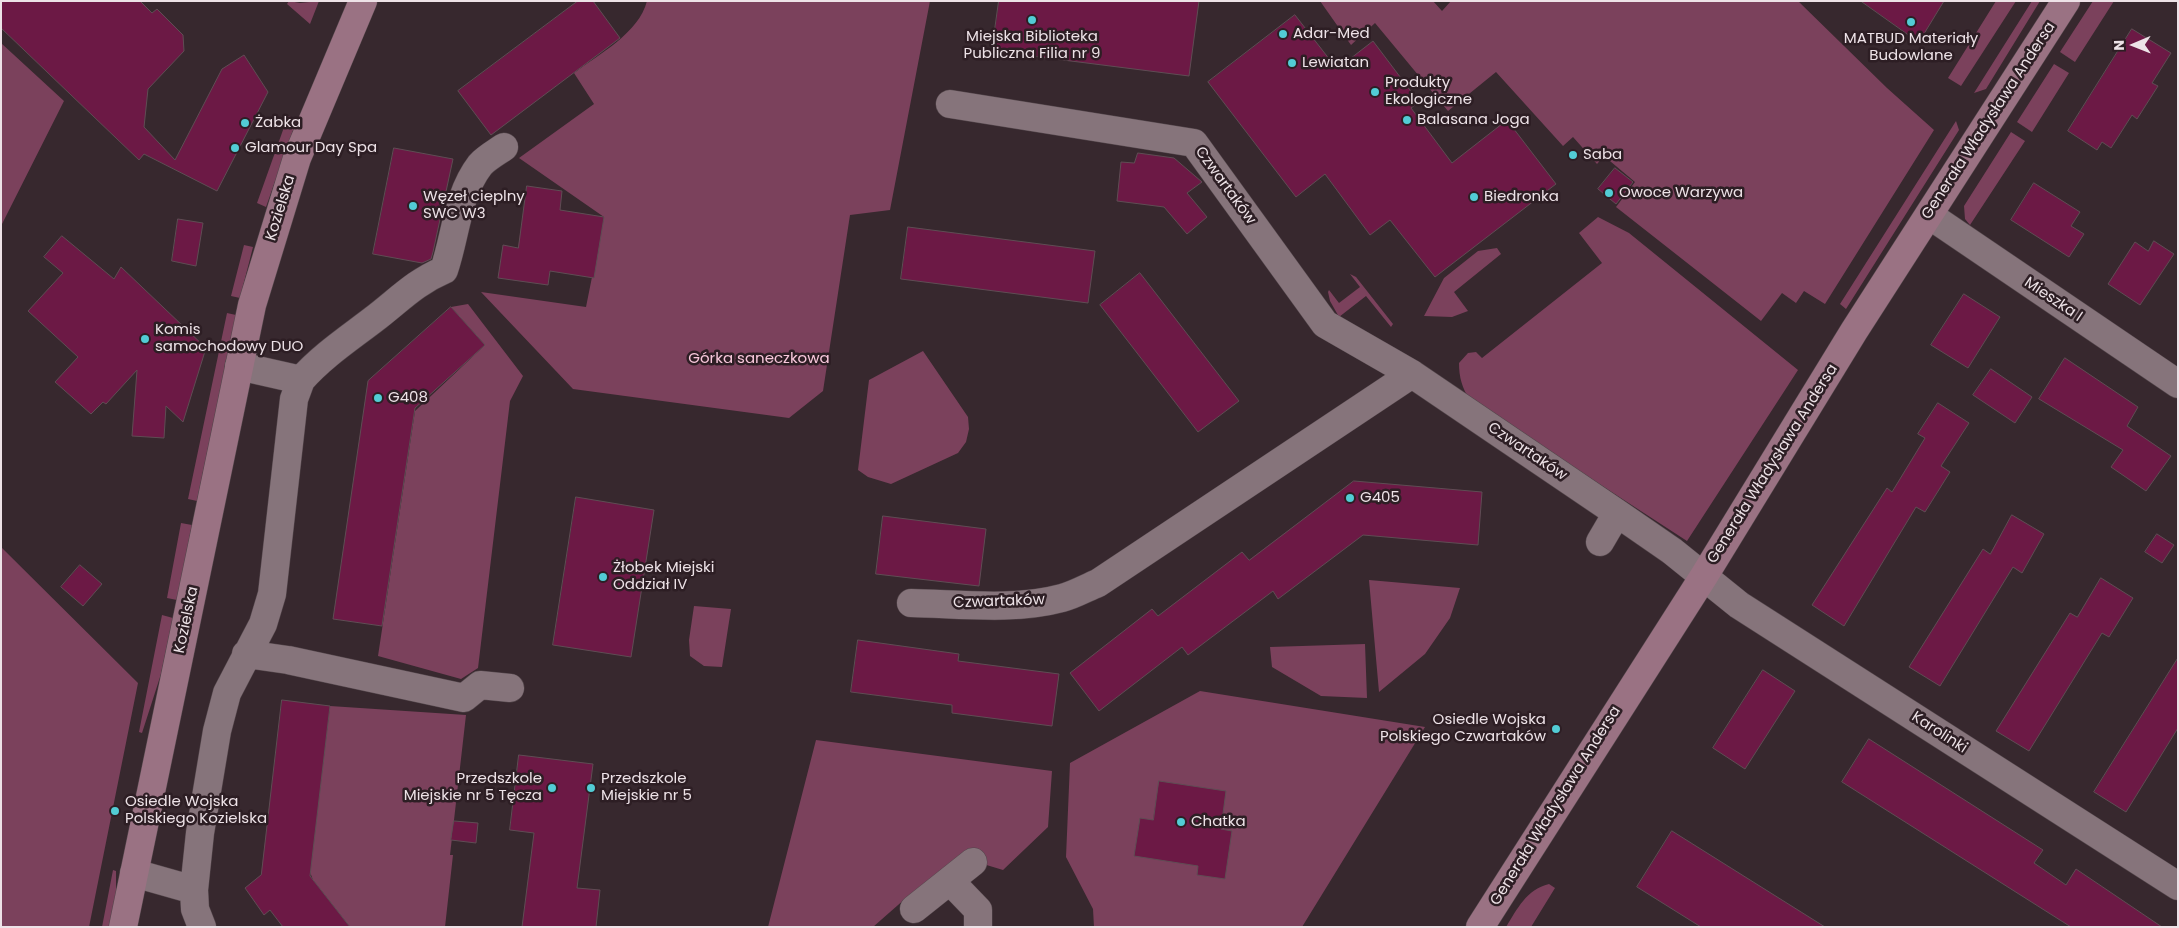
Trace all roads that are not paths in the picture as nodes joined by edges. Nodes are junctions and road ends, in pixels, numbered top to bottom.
1 (363, 1) edge
2 (2066, 1) edge
3 (950, 104) dead end
4 (504, 147) dead end
5 (1929, 215) junction
6 (239, 366) junction
7 (1412, 374) junction
8 (301, 380) junction
9 (2178, 384) edge
10 (1617, 513) junction
11 (1600, 542) dead end
12 (1704, 576) junction
13 (911, 603) dead end
14 (246, 654) junction
15 (510, 688) dead end
16 (973, 862) dead end
17 (134, 873) junction
18 (950, 881) junction
19 (2178, 886) edge
20 (194, 890) junction
21 (914, 909) dead end
22 (123, 927) edge
23 (202, 927) edge
24 (978, 927) edge
25 (1480, 927) edge

1 - 6 street, Kozielska
2 - 5 street, Generała Władysława Andersa
3 - 7 street, Czwartaków
4 - 8 street
5 - 9 street, Mieszka I
5 - 12 street, Generała Władysława Andersa
6 - 8 street
6 - 17 street, Kozielska
7 - 10 street, Czwartaków
7 - 13 street, Czwartaków
8 - 14 street
10 - 11 street
10 - 12 street, Czwartaków
12 - 19 street, Karolinki
12 - 25 street, Generała Władysława Andersa
14 - 15 street
14 - 20 street
16 - 18 street
17 - 20 street
17 - 22 street, Kozielska
18 - 21 street
18 - 24 street
20 - 23 street

